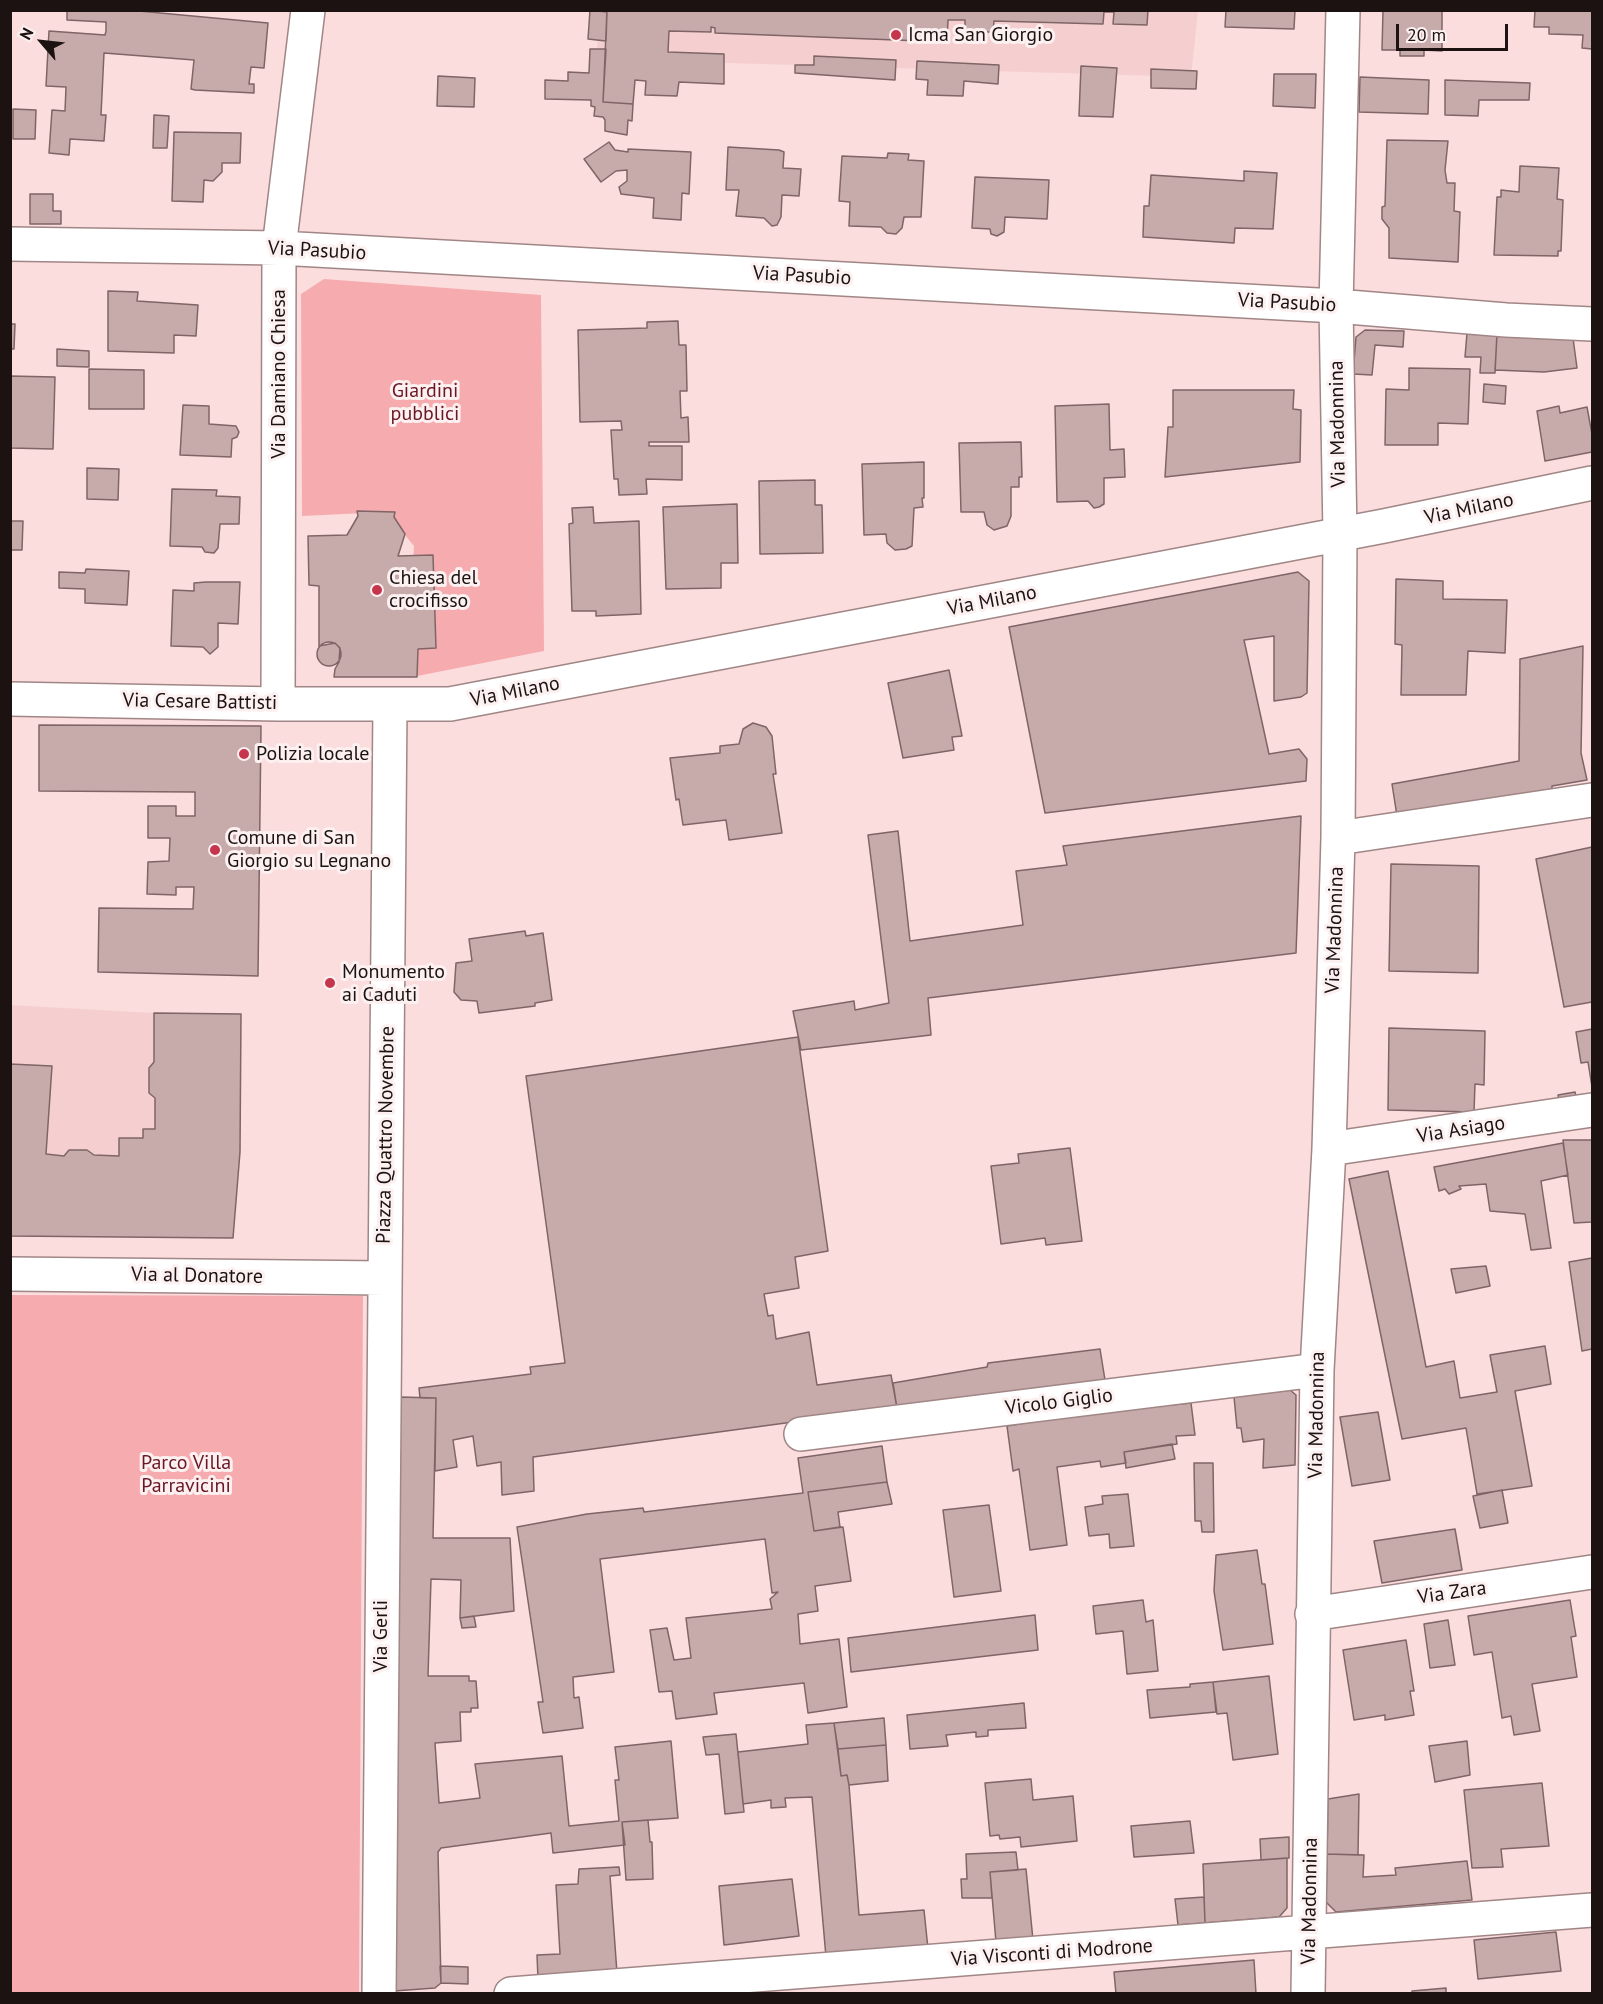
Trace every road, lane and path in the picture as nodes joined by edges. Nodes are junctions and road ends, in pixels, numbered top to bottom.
1 (308, 10) edge
2 (1343, 10) edge
3 (10, 244) edge
4 (279, 248) junction
5 (1336, 306) junction
6 (1593, 324) edge
7 (1593, 483) edge
8 (1340, 535) junction
9 (10, 699) edge
10 (278, 704) junction
11 (390, 704) junction
12 (1593, 800) edge
13 (1338, 837) junction
14 (1593, 1110) edge
15 (1329, 1149) junction
16 (10, 1274) edge
17 (384, 1278) junction
18 (1317, 1370) junction
19 (801, 1434) dead end
20 (1593, 1572) edge
21 (1312, 1614) junction
22 (1593, 1910) edge
23 (1310, 1934) junction
24 (379, 1994) edge
25 (511, 1994) edge
26 (1308, 1994) edge

1 - 4 street, Via Damiano Chiesa
2 - 5 street, Via Madonnina
3 - 4 street, Via Pasubio
4 - 5 street, Via Pasubio
4 - 10 street, Via Damiano Chiesa
5 - 6 street, Via Pasubio
5 - 8 street, Via Madonnina
7 - 8 street, Via Milano
8 - 11 street, Via Milano
8 - 13 street, Via Madonnina
9 - 10 street, Via Cesare Battisti
10 - 11 street, Via Cesare Battisti
11 - 17 street, Piazza Quattro Novembre
12 - 13 street, Via Madonnina
13 - 15 street, Via Madonnina
14 - 15 street, Via Asiago
15 - 18 street, Via Madonnina
16 - 17 street, Via al Donatore
17 - 24 street, Via Gerli
18 - 19 street, Vicolo Giglio
18 - 21 street, Via Madonnina
20 - 21 street, Via Zara
21 - 23 street, Via Madonnina
22 - 23 street, Via Visconti di Modrone
23 - 25 street, Via Visconti di Modrone
23 - 26 street, Via Madonnina

